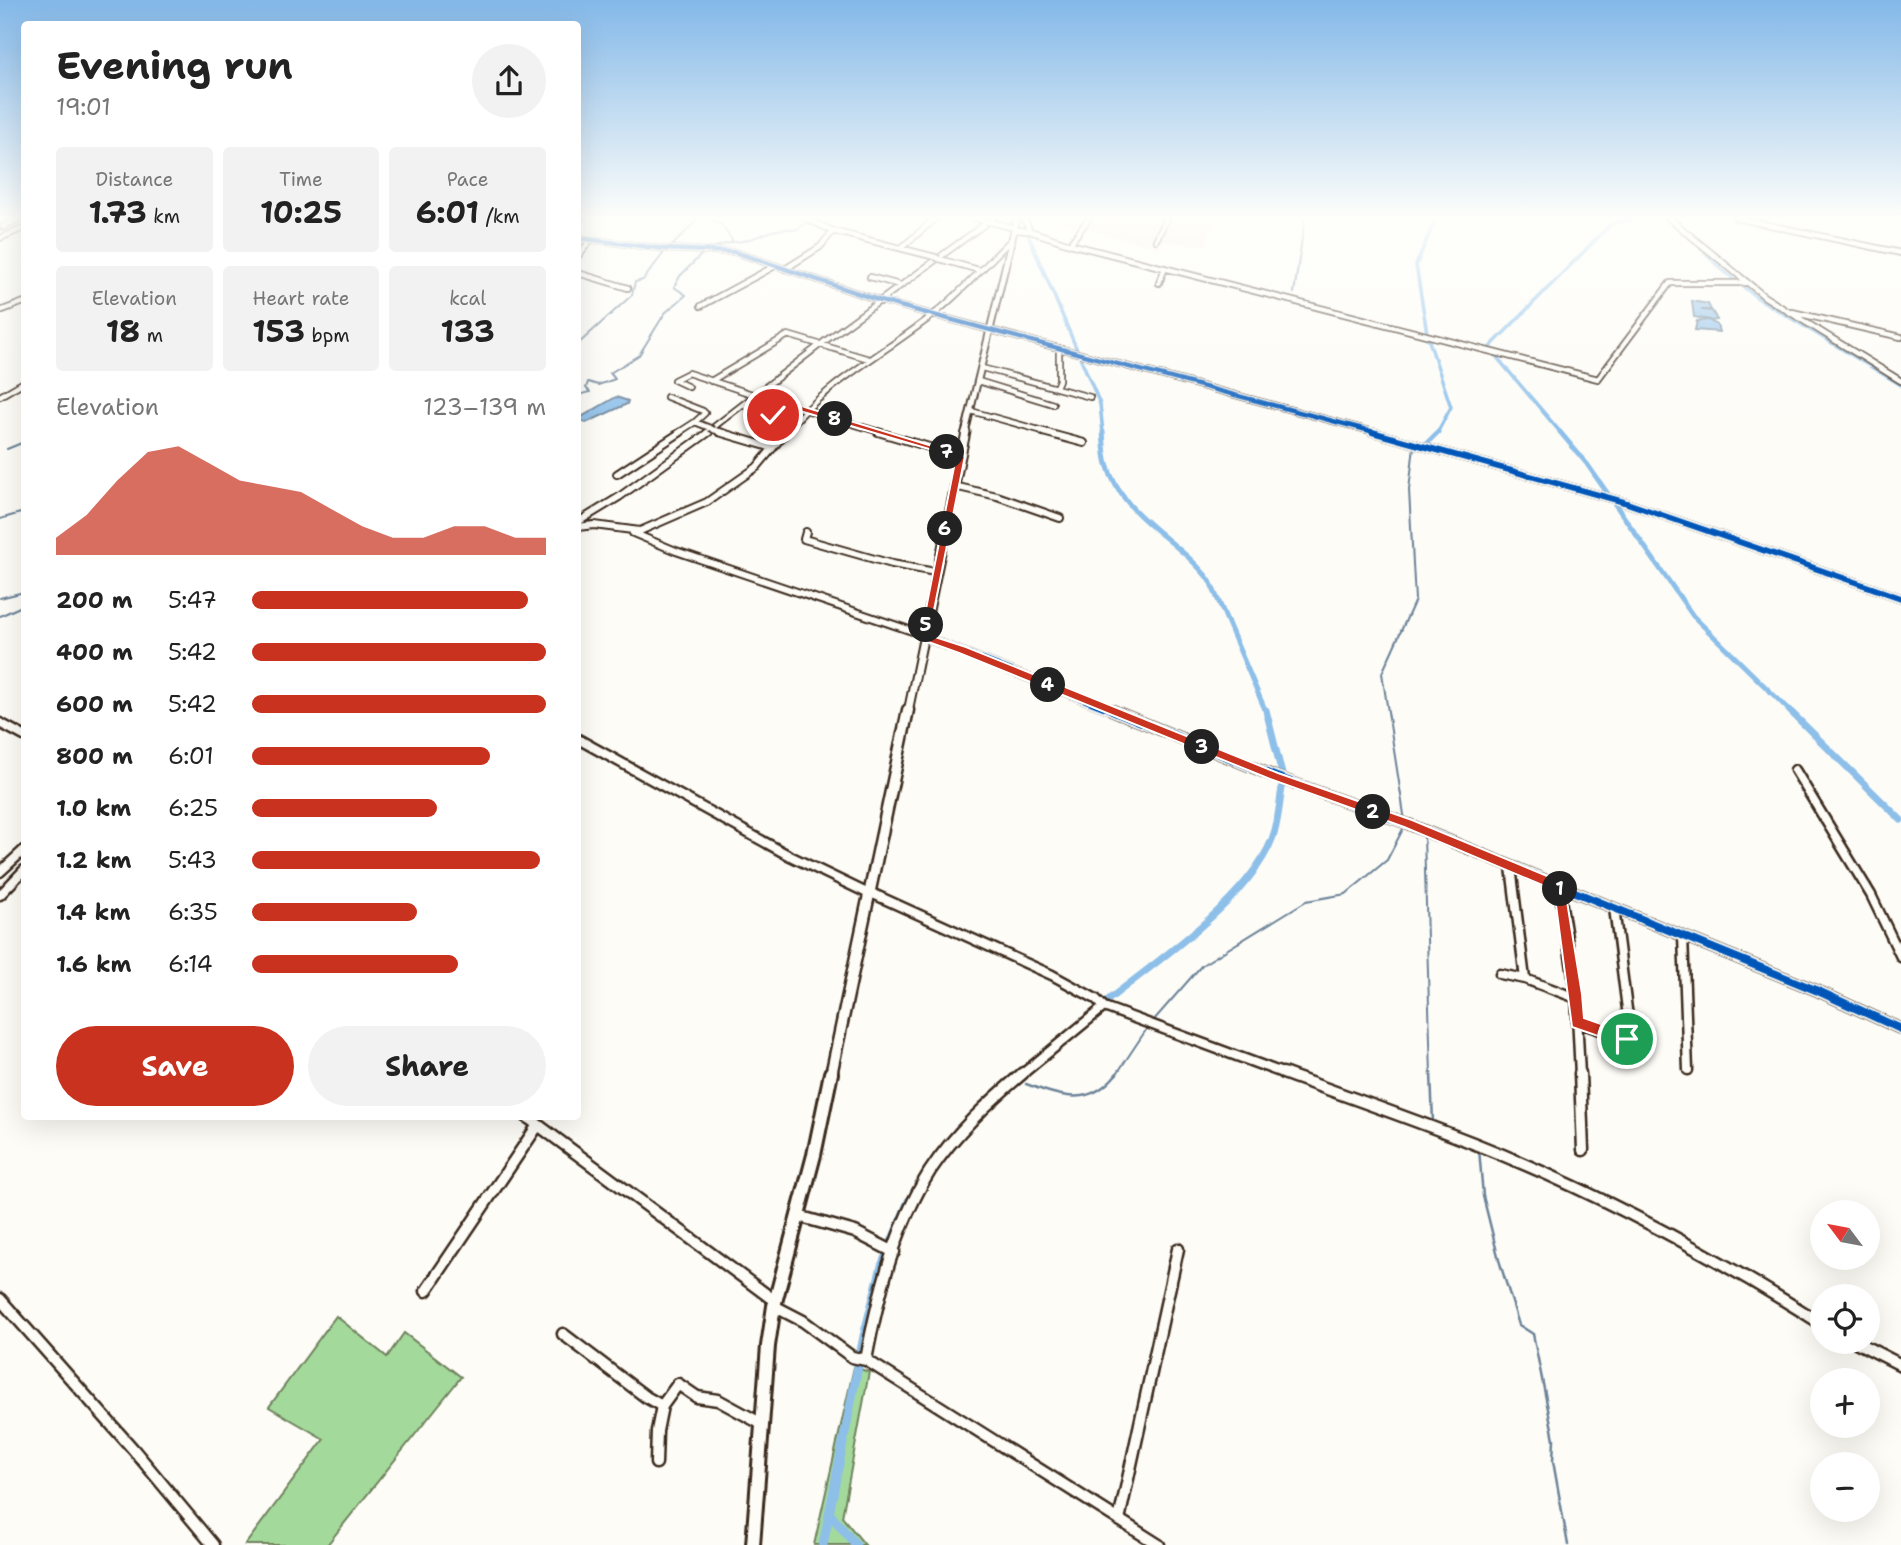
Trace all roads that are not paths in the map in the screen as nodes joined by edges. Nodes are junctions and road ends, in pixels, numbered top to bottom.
1 (730, 290) edge
2 (848, 290) edge
3 (894, 290) edge
4 (958, 290) edge
5 (1002, 290) edge
6 (1252, 290) edge
7 (1665, 290) edge
8 (1753, 290) edge
9 (880, 301) junction
10 (21, 303) edge
11 (701, 306) dead end
12 (1785, 310) junction
13 (0, 311) edge
14 (934, 314) junction
15 (991, 329) junction
16 (1901, 337) edge
17 (821, 344) junction
18 (1059, 348) junction
19 (869, 359) junction
20 (982, 368) junction
21 (711, 381) junction
22 (978, 381) junction
23 (1901, 381) edge
24 (21, 384) edge
25 (689, 387) dead end
26 (1056, 387) junction
27 (0, 396) edge
28 (667, 397) dead end
29 (1090, 397) dead end
30 (785, 404) junction
31 (1053, 404) dead end
32 (746, 406) dead end
33 (804, 410) junction
34 (971, 411) junction
35 (695, 422) junction
36 (1084, 443) dead end
37 (773, 449) junction
38 (960, 456) junction
39 (617, 474) dead end
40 (954, 486) junction
41 (1060, 518) dead end
42 (581, 521) edge
43 (581, 522) edge
44 (806, 532) dead end
45 (632, 533) junction
46 (935, 572) junction
47 (1901, 598) edge
48 (924, 636) junction
49 (0, 723) edge
50 (21, 734) edge
51 (581, 741) edge
52 (1795, 770) dead end
53 (21, 853) edge
54 (1511, 867) junction
55 (0, 872) edge
56 (21, 873) edge
57 (1559, 887) junction
58 (869, 893) junction
59 (0, 895) edge
60 (1614, 908) junction
61 (1683, 936) junction
62 (1901, 957) edge
63 (1500, 974) dead end
64 (1525, 979) junction
65 (1576, 998) junction
66 (1104, 1007) junction
67 (1577, 1022) junction
68 (1901, 1029) edge
69 (1688, 1070) dead end
70 (531, 1120) edge
71 (538, 1125) junction
72 (1583, 1150) dead end
73 (798, 1216) junction
74 (1178, 1249) dead end
75 (889, 1250) junction
76 (426, 1291) dead end
77 (0, 1299) edge
78 (775, 1303) junction
79 (1810, 1316) edge
80 (562, 1334) dead end
81 (1879, 1354) edge
82 (866, 1360) junction
83 (1901, 1365) edge
84 (662, 1406) junction
85 (762, 1424) junction
86 (656, 1463) dead end
87 (1119, 1520) junction
88 (213, 1545) edge
89 (753, 1545) edge
90 (1159, 1545) edge

1 - 11 street
2 - 9 street
3 - 9 street
4 - 14 street
5 - 15 main road
6 - 7 street
8 - 12 street
9 - 14 street
9 - 17 street
10 - 13 street
12 - 16 street
12 - 23 street
14 - 15 street
14 - 19 street
15 - 18 street
15 - 20 main road
17 - 19 street
17 - 21 street
17 - 42 street
18 - 26 street
18 - 47 street
19 - 33 street
20 - 22 main road
20 - 26 street
21 - 25 street
21 - 30 street
22 - 31 street
22 - 34 main road
24 - 27 street
26 - 29 street
28 - 35 street
30 - 32 street
30 - 33 street
33 - 37 street
33 - 38 street
34 - 36 street
34 - 38 main road
35 - 37 street
35 - 39 street
37 - 45 street
38 - 40 main road
40 - 41 street
40 - 46 main road
43 - 45 street
44 - 46 street
45 - 48 street
46 - 48 main road
48 - 54 street
48 - 58 main road
49 - 50 street
51 - 58 street
52 - 62 street
53 - 55 street
54 - 57 street
54 - 64 street
56 - 59 street
57 - 60 street
57 - 65 street
58 - 66 street
58 - 73 main road
60 - 61 street
60 - 67 street
61 - 68 street
61 - 69 street
63 - 64 street
64 - 65 street
65 - 67 street
66 - 75 street
66 - 79 street
67 - 72 street
70 - 71 street
71 - 76 street
71 - 78 street
73 - 75 street
73 - 78 main road
74 - 87 street
75 - 82 street
77 - 88 street
78 - 82 street
78 - 85 main road
80 - 84 street
81 - 83 street
82 - 87 street
84 - 85 street
84 - 86 street
85 - 89 main road
87 - 90 street

